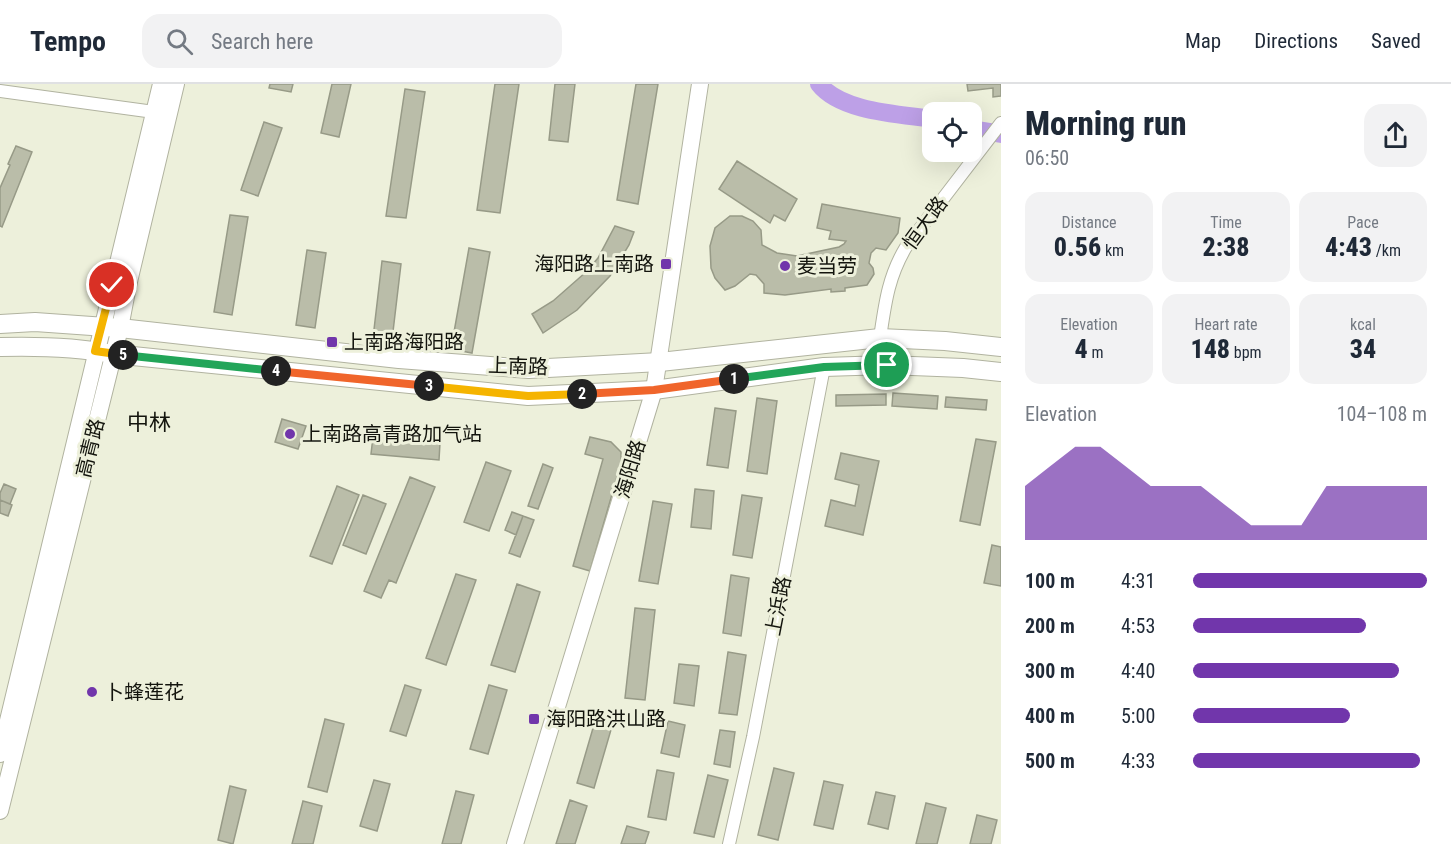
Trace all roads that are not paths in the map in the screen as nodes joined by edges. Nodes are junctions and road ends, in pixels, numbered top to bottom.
1 (161, 84) edge
2 (176, 84) edge
3 (700, 84) edge
4 (0, 91) edge
5 (154, 112) junction
6 (1001, 123) edge
7 (0, 324) edge
8 (101, 327) junction
9 (120, 328) junction
10 (880, 338) junction
11 (0, 347) edge
12 (1001, 347) edge
13 (104, 352) junction
14 (660, 362) junction
15 (824, 367) junction
16 (1001, 372) edge
17 (654, 390) junction
18 (0, 754) edge
19 (0, 811) edge
20 (515, 844) edge
21 (729, 844) edge

1 - 5 main road, 高青路
2 - 9 main road, 高青路
3 - 14 main road, 海阳路
4 - 5 street
5 - 8 main road, 高青路
6 - 10 street, 恒大路
7 - 8 main road, 上南路
8 - 9 main road, 上南路
8 - 13 main road, 高青路
9 - 13 main road, 高青路
9 - 14 main road, 上南路
10 - 12 main road, 上南路
10 - 14 main road, 上南路
11 - 13 main road, 上南路
13 - 17 main road, 上南路
13 - 18 main road, 高青路
13 - 19 main road, 高青路
14 - 17 main road, 海阳路
15 - 16 main road, 上南路
15 - 17 main road, 上南路
15 - 21 street, 上浜路
17 - 20 main road, 海阳路

